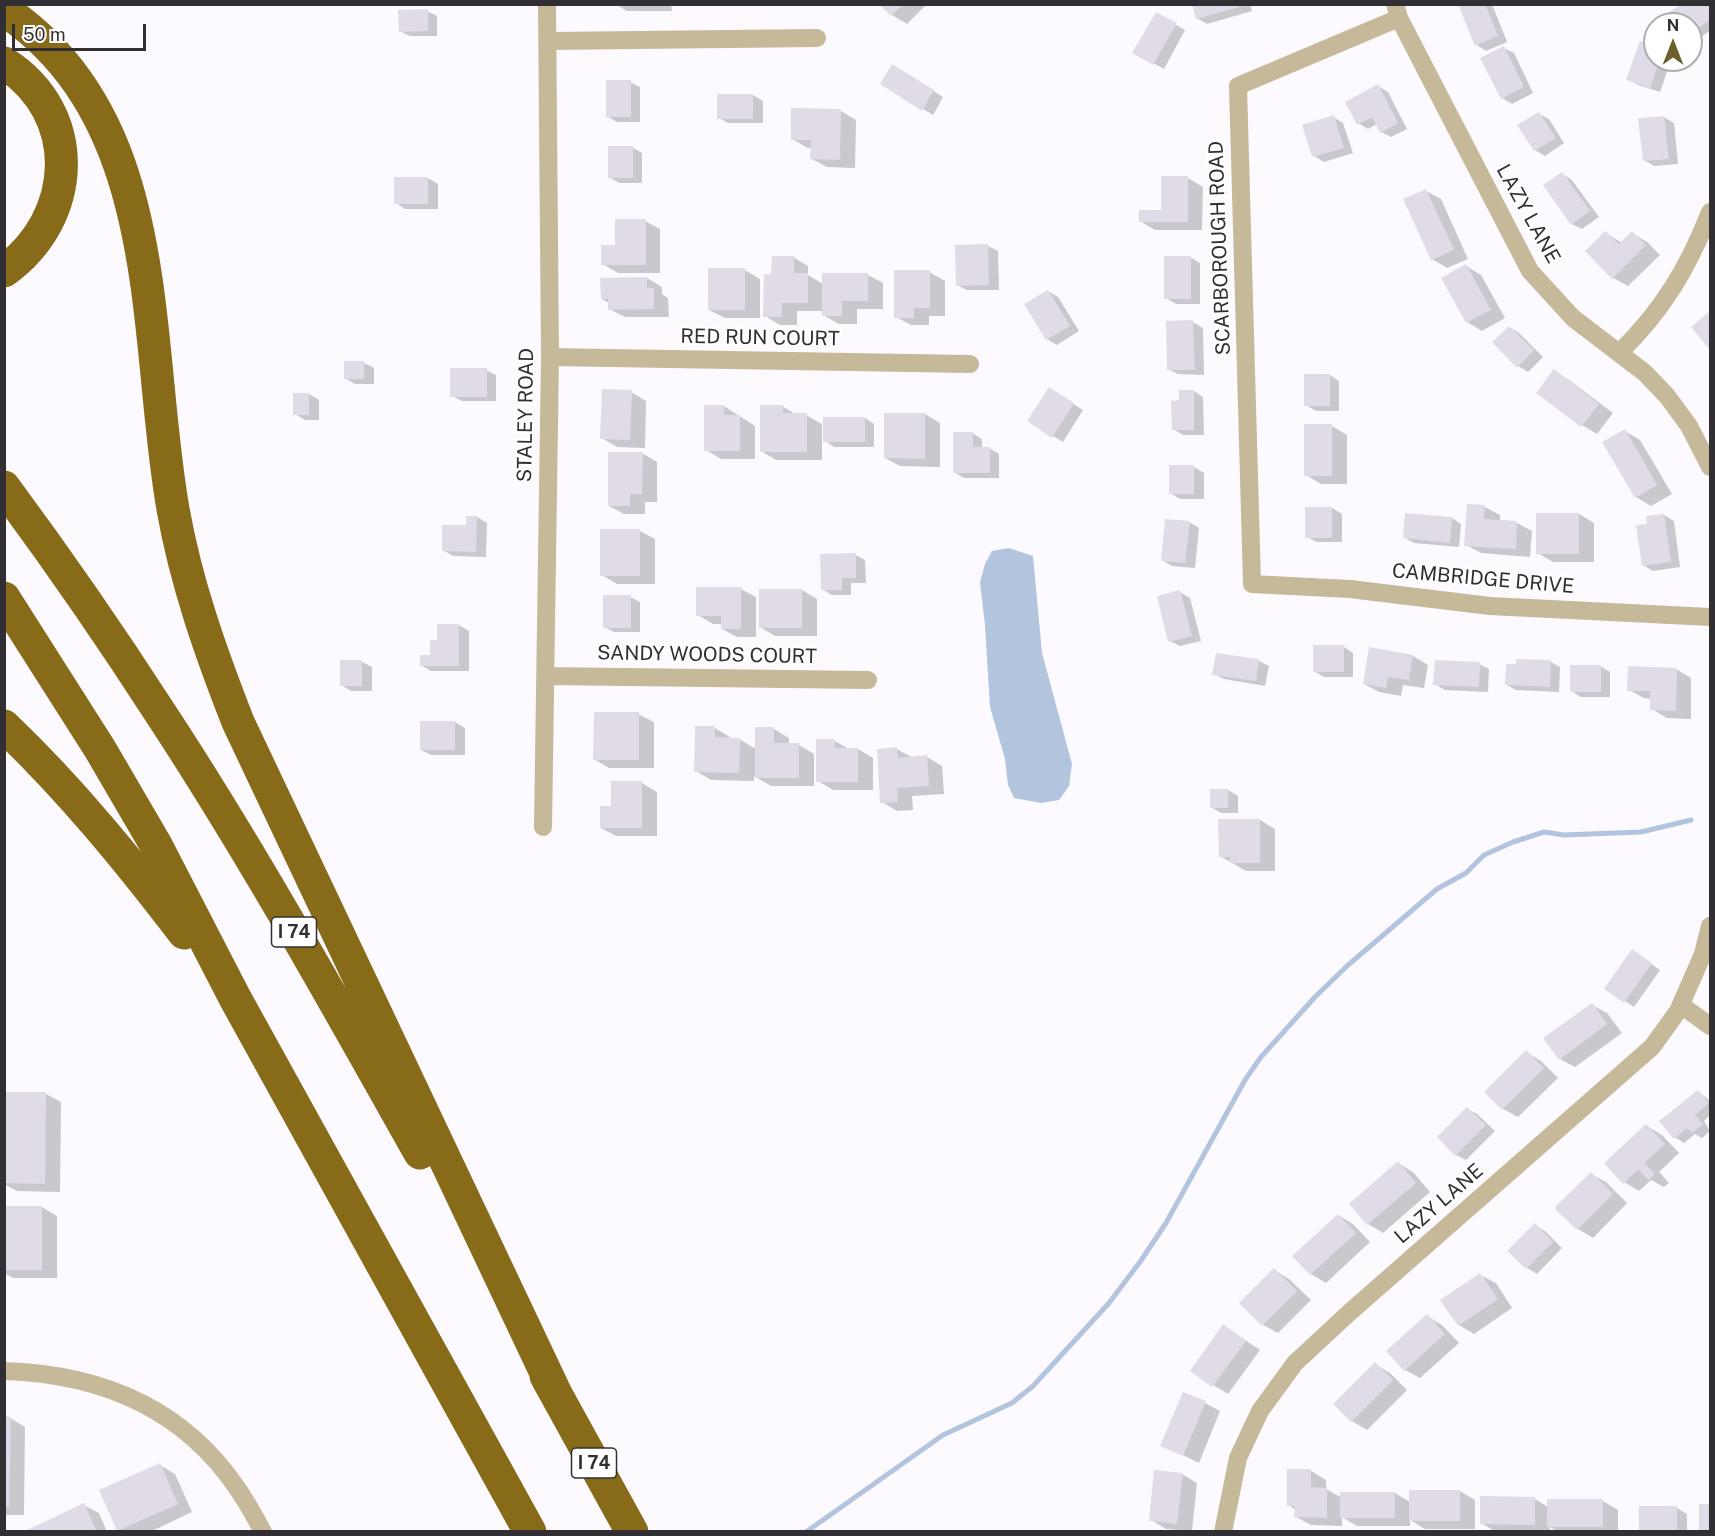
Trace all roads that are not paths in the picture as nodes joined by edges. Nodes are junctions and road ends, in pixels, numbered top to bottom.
1 (547, 4) edge
2 (4, 10) edge
3 (1397, 11) edge
4 (817, 38) dead end
5 (548, 41) junction
6 (4, 63) edge
7 (1710, 212) edge
8 (4, 271) edge
9 (1619, 353) junction
10 (550, 357) junction
11 (970, 364) dead end
12 (1710, 467) edge
13 (4, 487) edge
14 (1251, 584) joint
15 (4, 598) edge
16 (1710, 617) edge
17 (545, 676) junction
18 (868, 680) dead end
19 (4, 726) edge
20 (543, 827) dead end
21 (1710, 926) edge
22 (235, 998) junction
23 (1681, 1005) junction
24 (1710, 1026) edge
25 (4, 1371) edge
26 (556, 1394) junction
27 (263, 1532) edge
28 (530, 1532) edge
29 (632, 1532) edge
30 (1223, 1532) edge

1 - 5 street, STALEY ROAD
2 - 26 highway
3 - 9 street, LAZY LANE
3 - 14 street, SCARBOROUGH ROAD
4 - 5 street
5 - 10 street, STALEY ROAD
6 - 8 highway
7 - 9 street
9 - 12 street, LAZY LANE
10 - 11 street, RED RUN COURT
10 - 17 street, STALEY ROAD
13 - 26 highway, I 74
14 - 16 street, CAMBRIDGE DRIVE
15 - 22 highway
17 - 18 street, SANDY WOODS COURT
17 - 20 street, STALEY ROAD
19 - 22 highway
21 - 23 street, LAZY LANE
22 - 28 highway
23 - 24 street
23 - 30 street, LAZY LANE
25 - 27 street
26 - 29 highway, I 74

